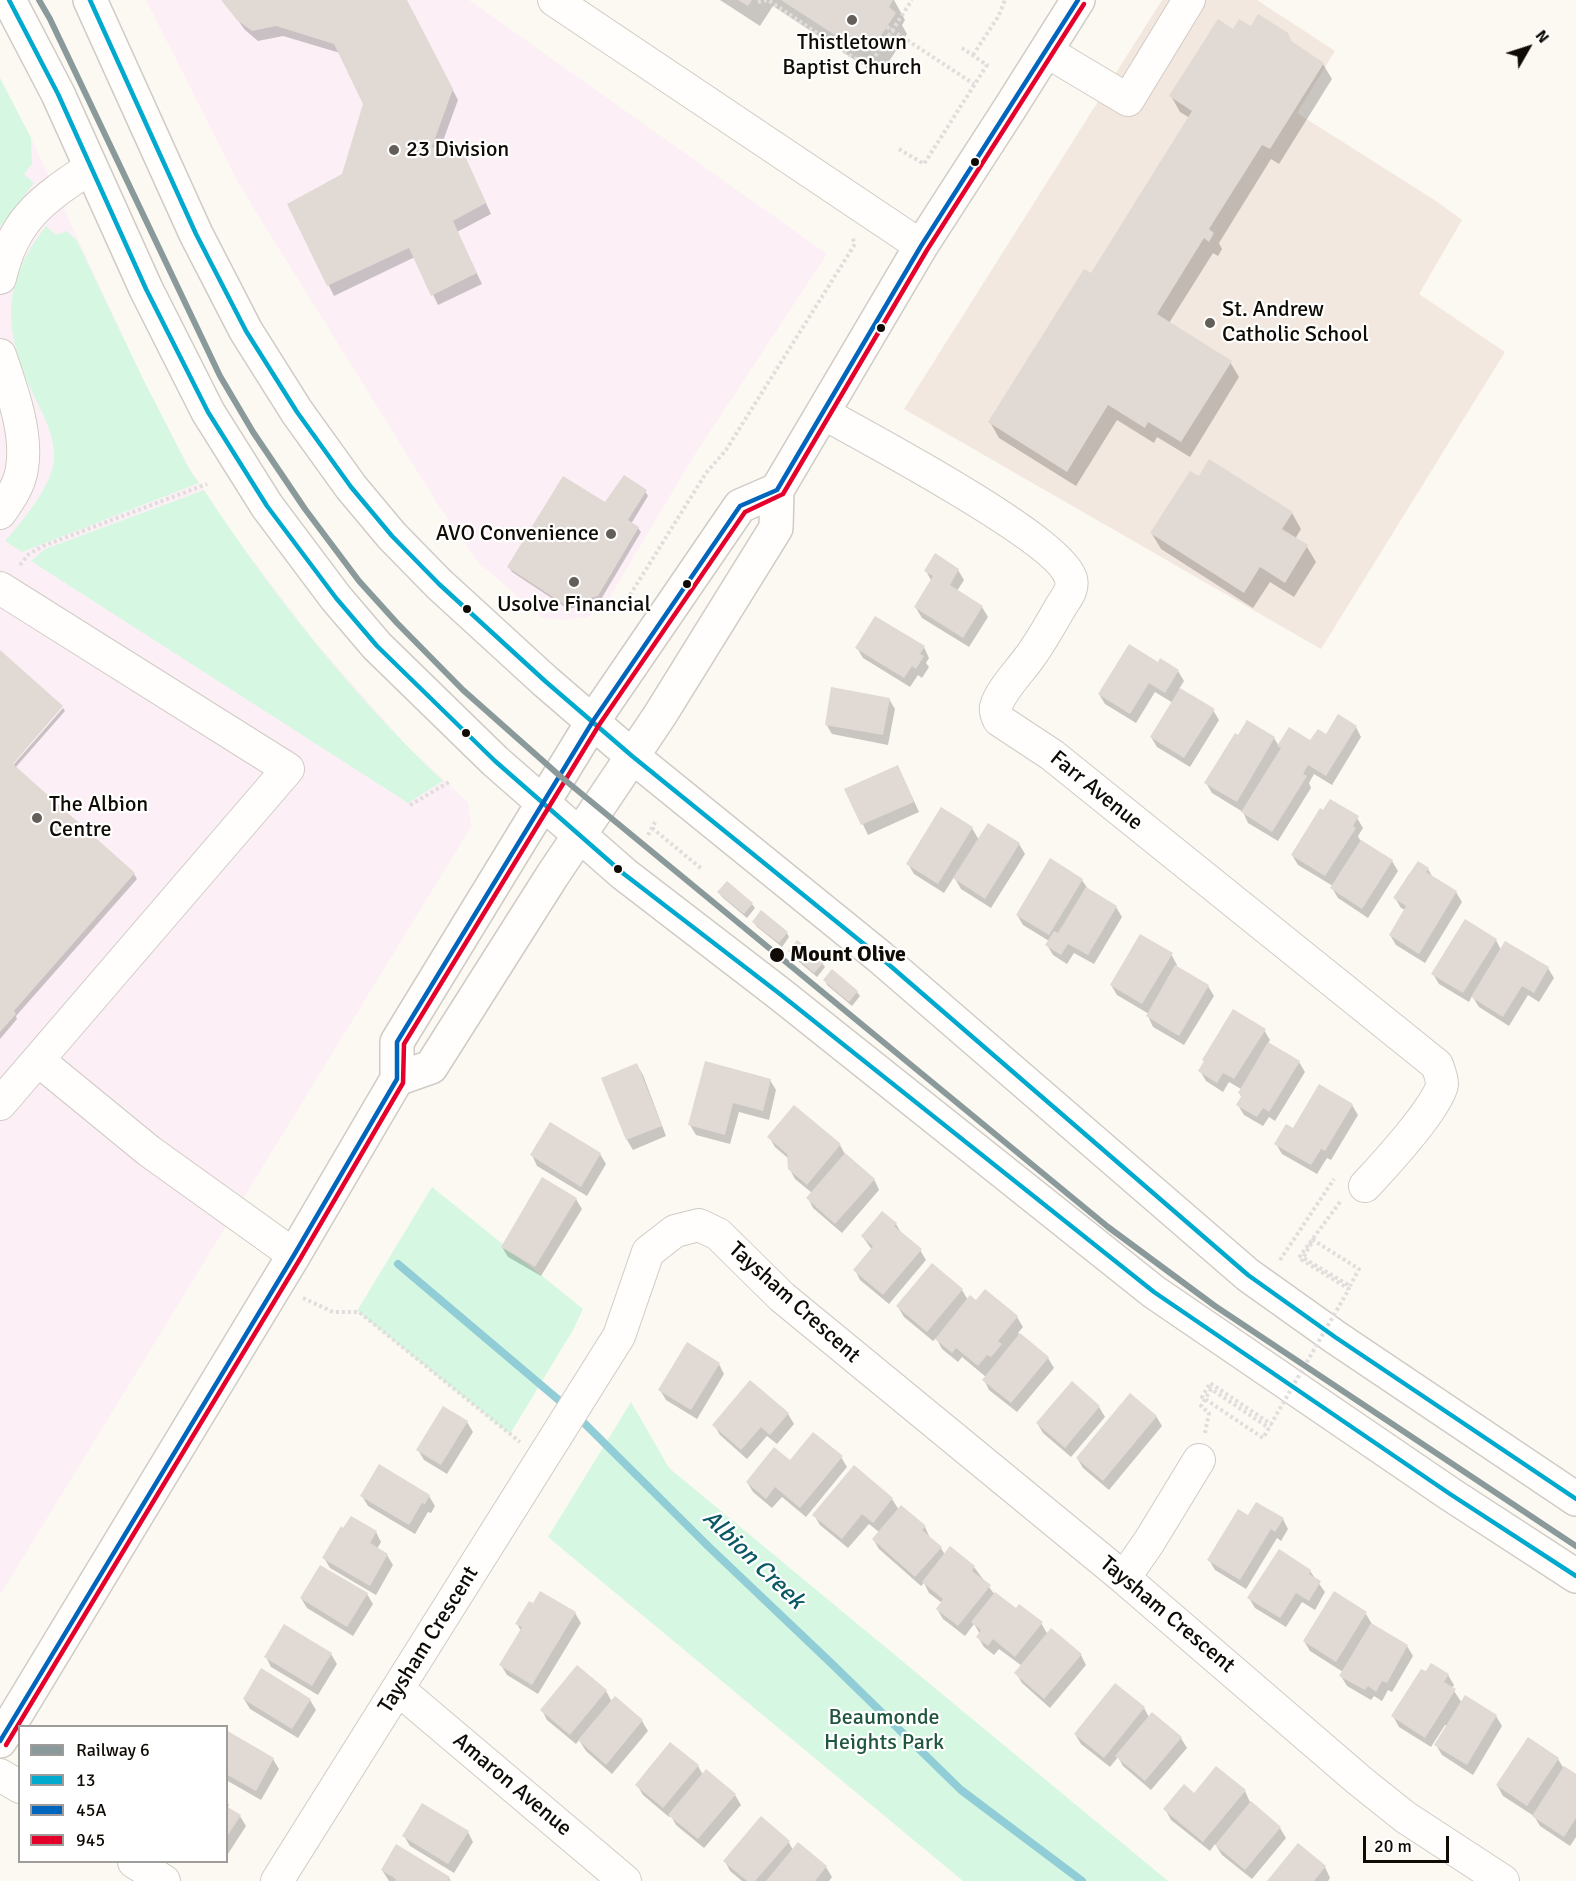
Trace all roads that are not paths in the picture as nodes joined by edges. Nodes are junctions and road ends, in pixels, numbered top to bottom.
1 (9, 0) edge
2 (90, 0) edge
3 (554, 0) edge
4 (1078, 0) edge
5 (1189, 0) edge
6 (1046, 51) junction
7 (91, 167) junction
8 (921, 246) junction
9 (0, 278) edge
10 (0, 355) edge
11 (823, 413) junction
12 (777, 490) junction
13 (0, 513) edge
14 (1, 588) edge
15 (593, 721) junction
16 (632, 756) junction
17 (543, 803) junction
18 (579, 836) junction
19 (38, 1060) junction
20 (397, 1079) junction
21 (0, 1104) edge
22 (1354, 1192) road end
23 (294, 1256) junction
24 (1199, 1460) road end
25 (1576, 1499) edge
26 (1576, 1576) edge
27 (1124, 1578) junction
28 (398, 1689) junction
29 (0, 1741) edge
30 (0, 1775) edge
31 (18, 1786) edge
32 (136, 1863) edge
33 (164, 1881) edge
34 (277, 1881) edge
35 (625, 1881) edge
36 (1503, 1881) edge

1 - 7 main road
2 - 15 main road
3 - 8 street
4 - 6 main road
5 - 6 street
6 - 8 main road
7 - 9 street
7 - 17 main road
8 - 11 main road
10 - 13 street
11 - 12 main road
11 - 22 street, Farr Avenue
12 - 15 main road
12 - 16 main road
14 - 19 street
15 - 16 main road
15 - 17 main road
16 - 18 main road
16 - 25 main road
17 - 18 main road
17 - 20 main road
18 - 20 main road
18 - 26 main road
19 - 21 street
19 - 23 street
20 - 23 main road
23 - 29 main road
24 - 27 street
27 - 28 street, Taysham Crescent
27 - 36 street, Taysham Crescent
28 - 34 street, Taysham Crescent
28 - 35 street, Amaron Avenue
30 - 31 street
32 - 33 street

